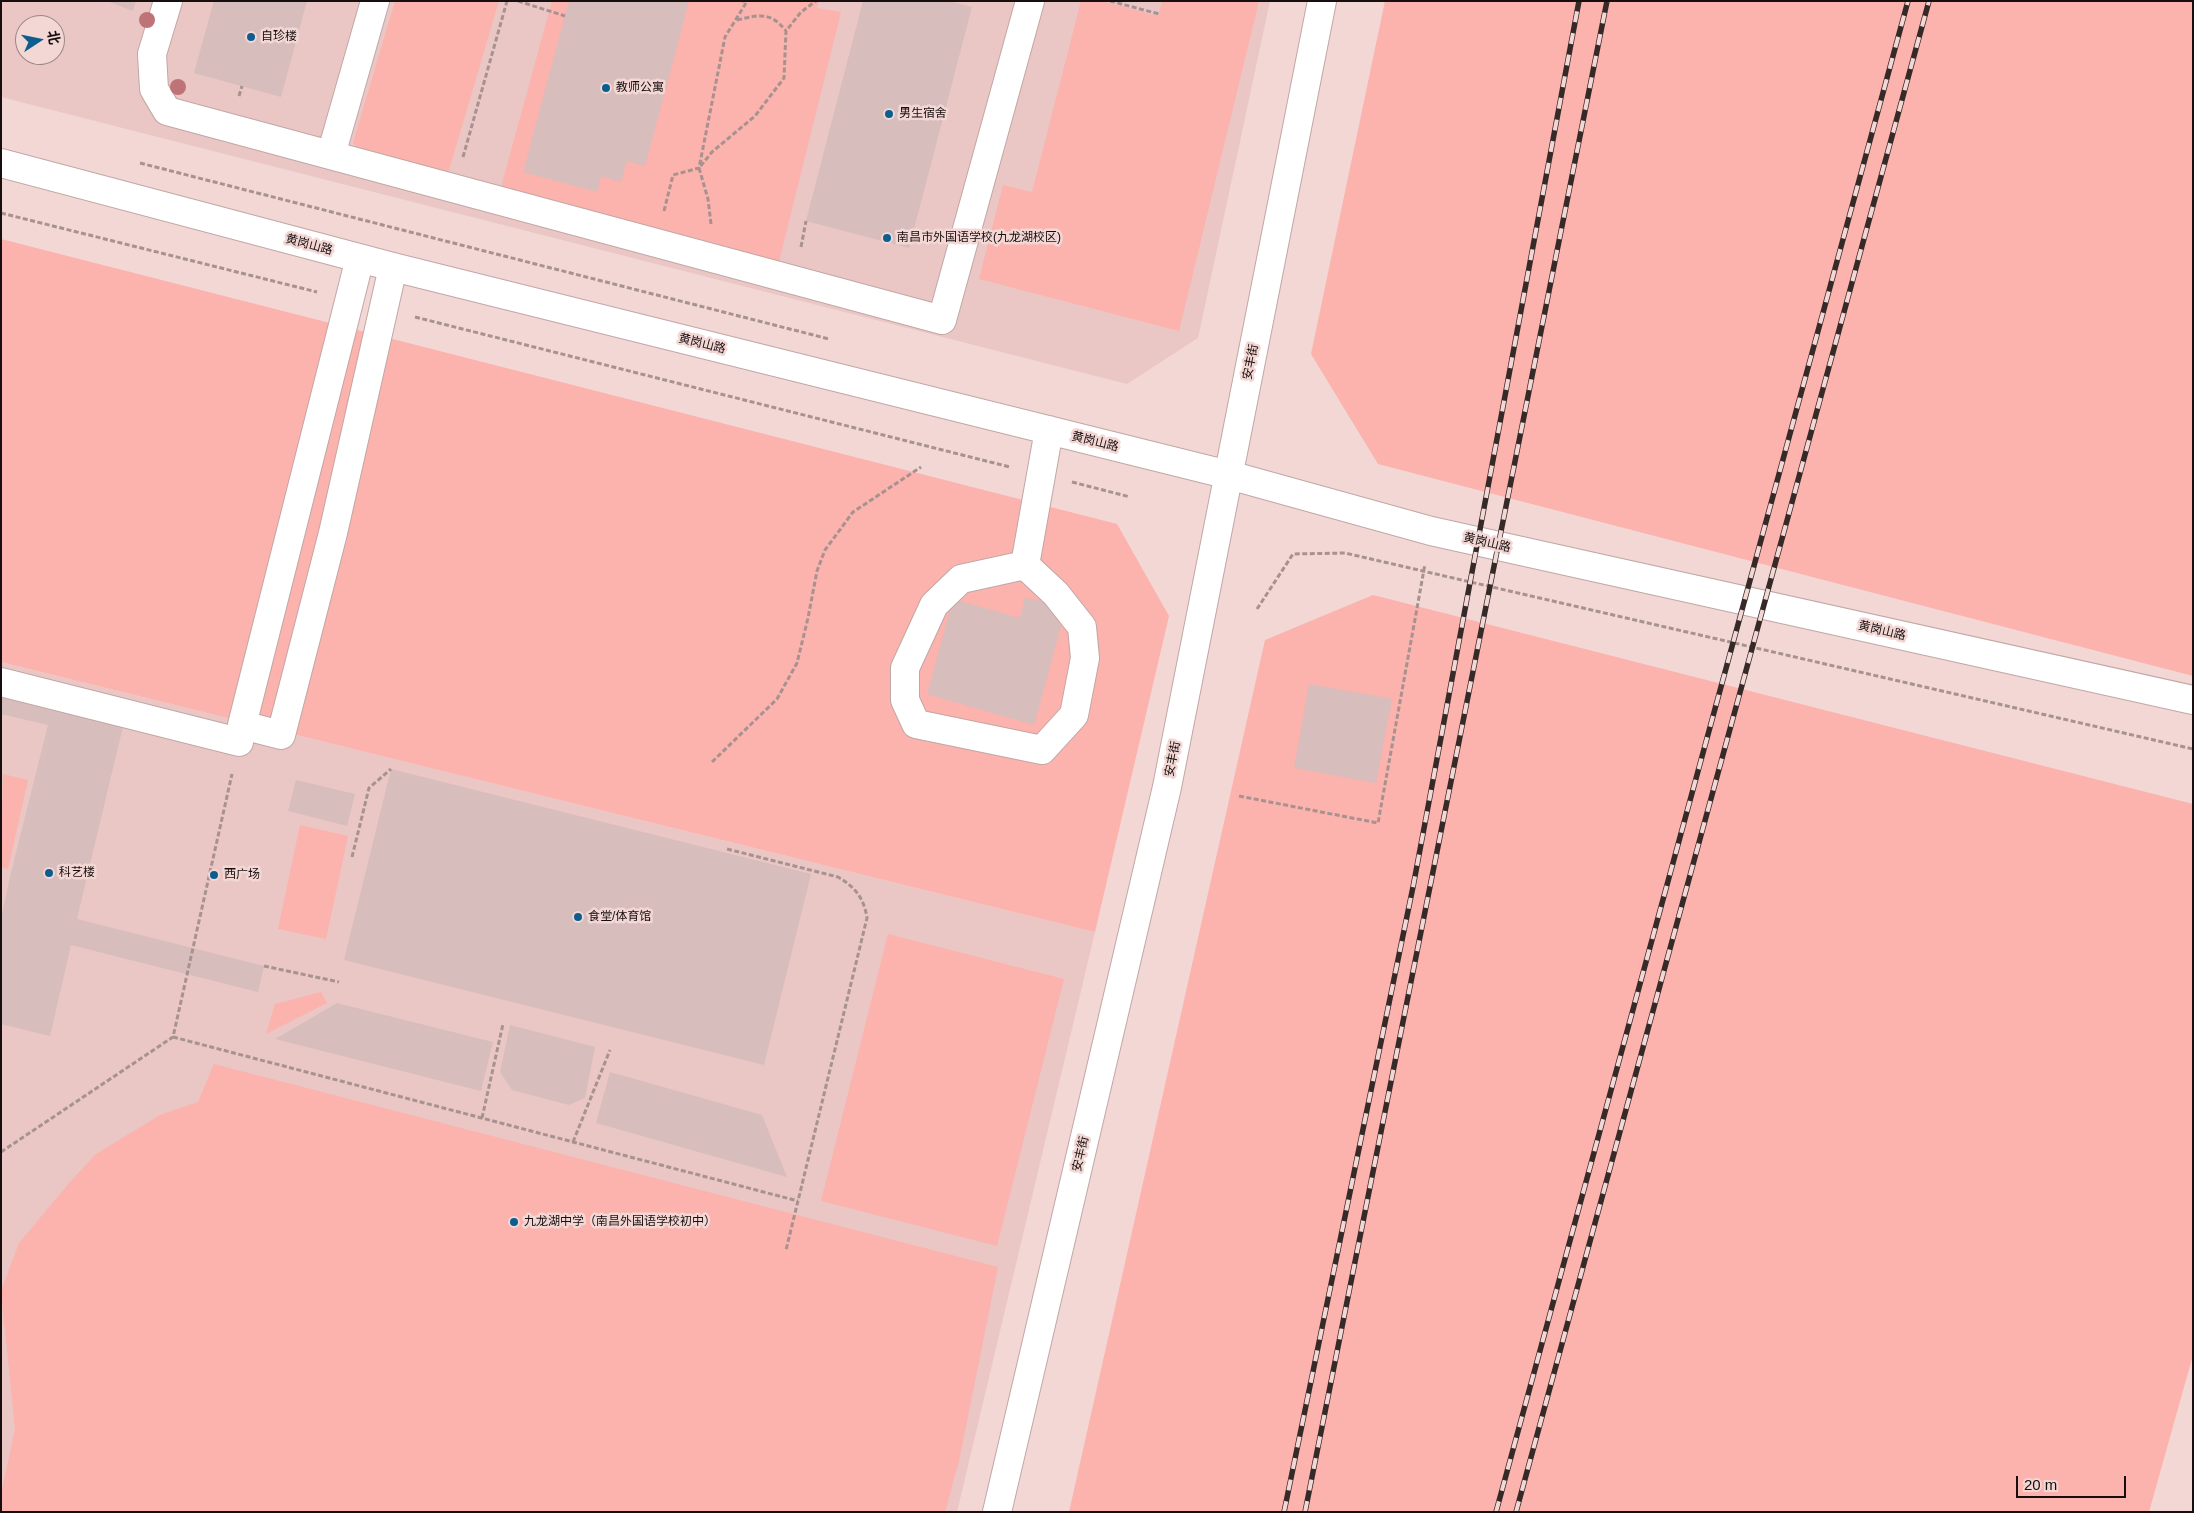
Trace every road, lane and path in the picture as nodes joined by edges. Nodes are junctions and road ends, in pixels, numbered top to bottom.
1 (168, 1) edge
2 (375, 1) edge
3 (507, 1) edge
4 (518, 1) edge
5 (743, 1) edge
6 (816, 1) edge
7 (1030, 1) edge
8 (1110, 1) edge
9 (1322, 1) edge
10 (1159, 14) dead end
11 (566, 16) dead end
12 (736, 20) junction
13 (786, 31) junction
14 (242, 86) dead end
15 (240, 93) dead end
16 (331, 155) junction
17 (138, 162) dead end
18 (1, 163) edge
19 (698, 168) junction
20 (455, 189) junction
21 (1, 213) edge
22 (655, 243) junction
23 (360, 258) junction
24 (715, 259) junction
25 (393, 267) junction
26 (349, 300) junction
27 (384, 309) junction
28 (831, 339) dead end
29 (1049, 430) junction
30 (922, 467) dead end
31 (1041, 474) junction
32 (1229, 475) junction
33 (1130, 497) dead end
34 (1431, 531) junction
35 (1025, 565) junction
36 (1424, 571) junction
37 (1257, 609) dead end
38 (1, 682) edge
39 (2193, 700) edge
40 (239, 742) joint
41 (2193, 749) edge
42 (712, 762) dead end
43 (391, 769) dead end
44 (1240, 796) dead end
45 (727, 849) dead end
46 (352, 857) dead end
47 (264, 966) dead end
48 (339, 982) dead end
49 (503, 1024) dead end
50 (173, 1037) junction
51 (610, 1050) dead end
52 (482, 1118) junction
53 (572, 1142) junction
54 (1, 1152) edge
55 (798, 1201) junction
56 (786, 1250) dead end
57 (997, 1512) edge

1 - 16 street
2 - 16 street
3 - 20 path
4 - 11 path
5 - 12 path
6 - 13 path
7 - 24 street
8 - 10 path
9 - 32 street, 安丰街
12 - 13 path
12 - 19 path
13 - 19 path
14 - 15 path
16 - 20 street
17 - 28 path
18 - 23 street, 黄岗山路
19 - 22 path
19 - 24 path
20 - 22 street
21 - 26 path
22 - 24 street
23 - 25 street, 黄岗山路
23 - 26 street
25 - 27 street
25 - 29 street, 黄岗山路
26 - 27 street
27 - 31 path
29 - 31 street
29 - 32 street, 黄岗山路
30 - 42 path
31 - 33 path
31 - 35 street
32 - 34 street, 黄岗山路
32 - 57 street, 安丰街
34 - 36 path
34 - 39 street, 黄岗山路
35 - 35 street
36 - 37 path
36 - 41 path
36 - 44 path
38 - 40 street
40 - 50 path
43 - 46 path
45 - 55 path
47 - 48 path
49 - 52 path
50 - 52 path
50 - 54 path
51 - 53 path
52 - 53 path
53 - 55 path
55 - 56 path

